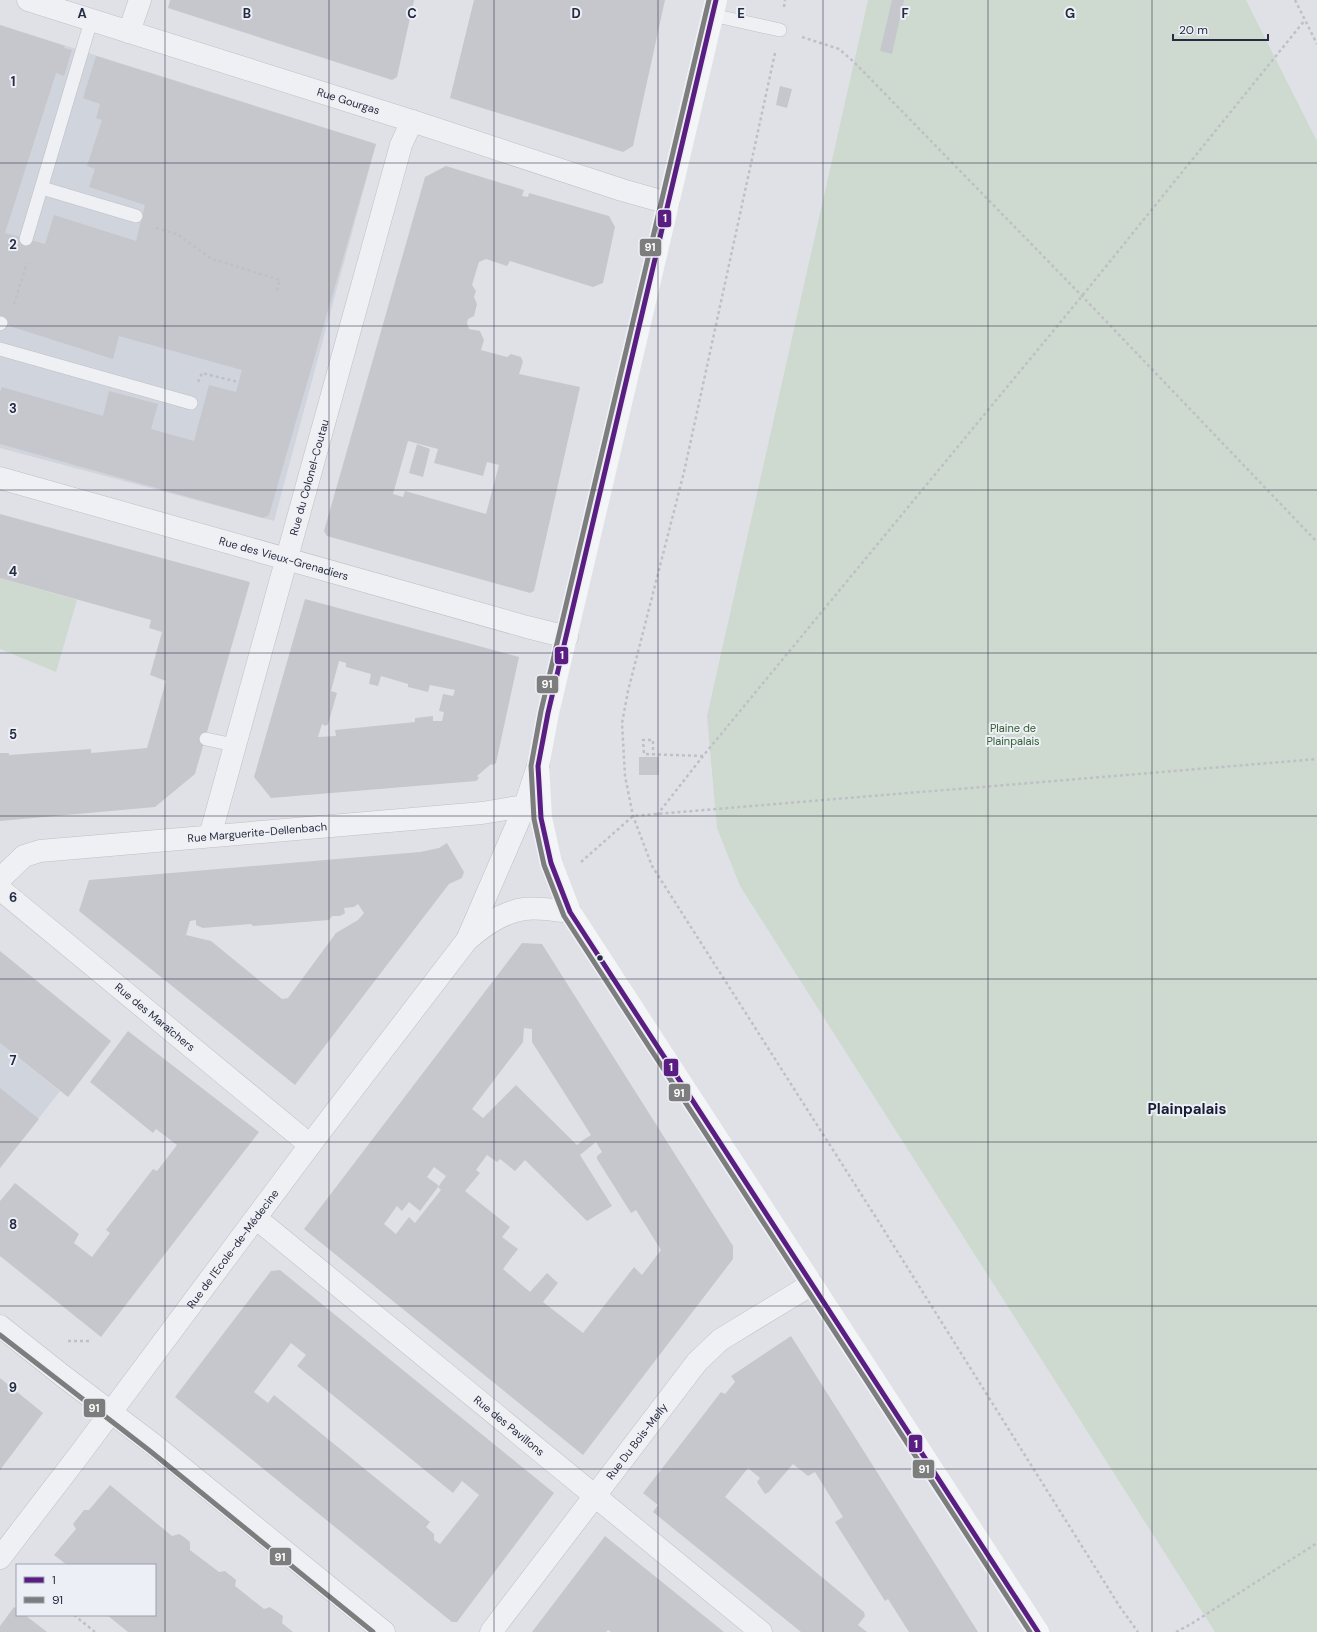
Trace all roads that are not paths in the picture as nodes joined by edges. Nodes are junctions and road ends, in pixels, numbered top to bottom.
1 (28, 0) edge
2 (140, 0) edge
3 (714, 7) edge
4 (91, 21) junction
5 (780, 30) road end
6 (129, 32) junction
7 (412, 121) junction
8 (42, 188) junction
9 (668, 203) junction
10 (136, 216) dead end
11 (26, 239) dead end
12 (0, 349) edge
13 (191, 403) road end
14 (0, 478) edge
15 (286, 558) junction
16 (567, 638) junction
17 (206, 738) dead end
18 (234, 745) junction
19 (538, 766) junction
20 (525, 806) junction
21 (210, 836) junction
22 (0, 879) edge
23 (0, 889) edge
24 (570, 912) junction
25 (467, 940) junction
26 (310, 1145) junction
27 (257, 1218) junction
28 (812, 1284) junction
29 (0, 1326) edge
30 (111, 1413) junction
31 (596, 1495) junction
32 (0, 1558) edge
33 (384, 1632) edge
34 (491, 1632) edge
35 (761, 1632) edge
36 (1038, 1632) edge

1 - 4 street, Rue Gourgas
2 - 6 street
3 - 5 lane
3 - 9 main road
4 - 6 street, Rue Gourgas
4 - 8 lane
6 - 7 street, Rue Gourgas
7 - 9 street, Rue Gourgas
7 - 15 street, Rue du Colonel-Coutau
8 - 10 lane
8 - 11 lane
9 - 16 main road
12 - 13 lane
14 - 15 street, Rue des Vieux-Grenadiers
15 - 16 street, Rue des Vieux-Grenadiers
15 - 18 street, Rue du Colonel-Coutau
16 - 19 main road
17 - 18 lane
18 - 21 street, Rue du Colonel-Coutau
19 - 20 street
19 - 24 main road
20 - 21 street, Rue Marguerite-Dellenbach
20 - 25 street
21 - 22 street, Rue Marguerite-Dellenbach
23 - 26 street, Rue des Maraîchers
24 - 25 street
24 - 28 main road
25 - 26 street, Rue de l'Ecole-de-Médecine
26 - 27 street, Rue de l'Ecole-de-Médecine
27 - 30 street, Rue de l'Ecole-de-Médecine
27 - 31 street, Rue des Pavillons
28 - 31 street, Rue Du Bois-Melly
28 - 36 main road
29 - 30 street
30 - 32 street, Rue de l'Ecole-de-Médecine
30 - 33 street
31 - 34 street, Rue Du Bois-Melly
31 - 35 street, Rue des Pavillons

